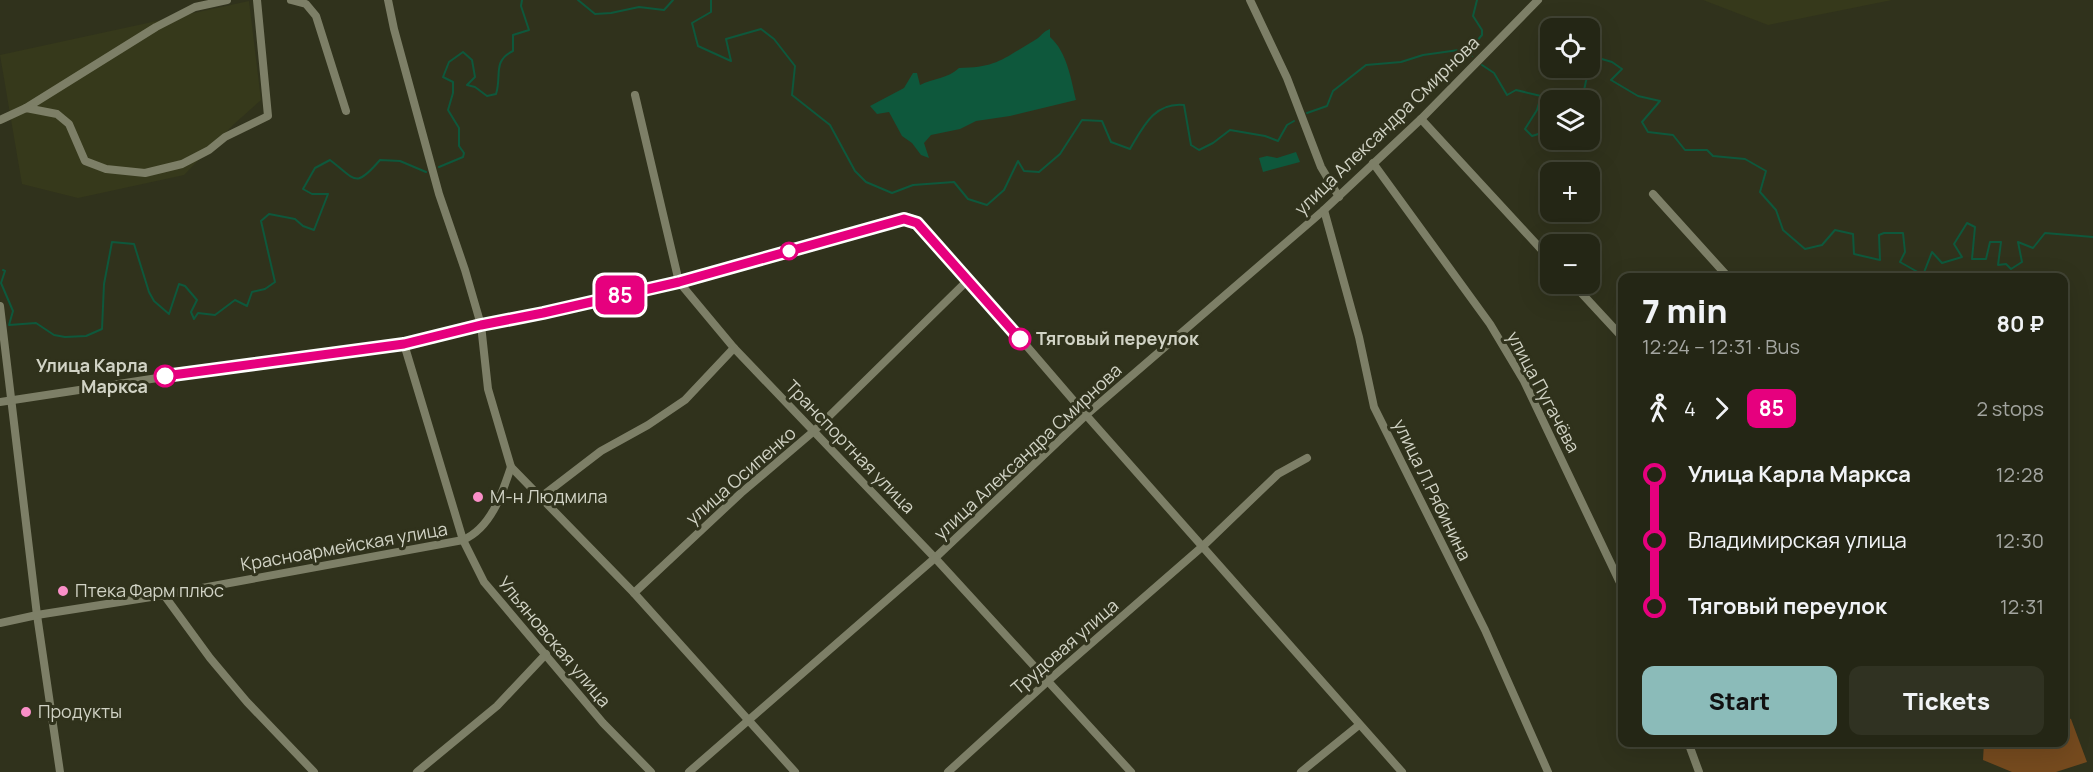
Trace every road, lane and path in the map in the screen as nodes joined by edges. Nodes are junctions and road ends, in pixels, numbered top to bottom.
1 (227, 0) edge
2 (257, 0) edge
3 (291, 0) edge
4 (388, 0) edge
5 (1250, 0) edge
6 (1538, 0) edge
7 (635, 96) dead end
8 (26, 108) junction
9 (346, 111) dead end
10 (1421, 119) junction
11 (0, 120) edge
12 (1373, 163) junction
13 (1653, 194) dead end
14 (1339, 197) junction
15 (1324, 210) junction
16 (1540, 248) edge
17 (1724, 273) edge
18 (969, 279) junction
19 (679, 282) junction
20 (1582, 294) edge
21 (0, 306) edge
22 (481, 325) junction
23 (1618, 333) edge
24 (404, 344) junction
25 (734, 348) junction
26 (10, 400) junction
27 (0, 402) edge
28 (1086, 415) junction
29 (814, 431) junction
30 (1307, 458) dead end
31 (511, 467) junction
32 (541, 497) junction
33 (464, 540) junction
34 (1203, 546) junction
35 (935, 558) junction
36 (1618, 578) edge
37 (634, 593) junction
38 (164, 595) junction
39 (37, 615) junction
40 (0, 623) edge
41 (546, 654) junction
42 (1049, 680) junction
43 (749, 721) junction
44 (1359, 725) junction
45 (1690, 747) edge
46 (952, 771) edge
47 (60, 772) edge
48 (314, 772) edge
49 (417, 772) edge
50 (651, 772) edge
51 (689, 772) edge
52 (795, 772) edge
53 (1131, 772) edge
54 (1301, 772) edge
55 (1402, 772) edge
56 (1548, 772) edge
57 (1700, 772) edge

1 - 8 street
2 - 8 street
3 - 9 street
4 - 22 street
5 - 14 street
6 - 10 street, улица Александра Смирнова
7 - 19 street, Транспортная улица
8 - 11 street
10 - 12 street, улица Александра Смирнова
10 - 16 street
12 - 14 street, улица Александра Смирнова
12 - 36 street, улица Пугачёва
13 - 17 street
14 - 15 street, улица Александра Смирнова
15 - 28 street, улица Александра Смирнова
15 - 56 street, улица Л.Рябинина
18 - 19 street
18 - 28 street
18 - 29 street, улица Осипенко
19 - 22 street
19 - 25 street, Транспортная улица
20 - 23 street
21 - 26 street
22 - 24 street
22 - 31 street
24 - 26 street
24 - 33 street, Ульяновская улица
25 - 29 street, Транспортная улица
25 - 32 street
26 - 27 street
26 - 39 street
28 - 34 street
28 - 35 street, улица Александра Смирнова
29 - 35 street, Транспортная улица
29 - 37 street, улица Осипенко
30 - 34 street, Трудовая улица
31 - 32 street
31 - 33 street, Красноармейская улица
32 - 37 street
33 - 38 street, Красноармейская улица
33 - 41 street, Ульяновская улица
34 - 42 street, Трудовая улица
34 - 44 street
35 - 42 street, Транспортная улица
35 - 43 street, улица Александра Смирнова
37 - 43 street
38 - 39 street, Красноармейская улица
38 - 48 street
39 - 40 street, Красноармейская улица
39 - 47 street
41 - 49 street
41 - 50 street, Ульяновская улица
42 - 46 street, Трудовая улица
42 - 53 street, Транспортная улица
43 - 51 street, улица Александра Смирнова
43 - 52 street
44 - 54 street
44 - 55 street
45 - 57 street

